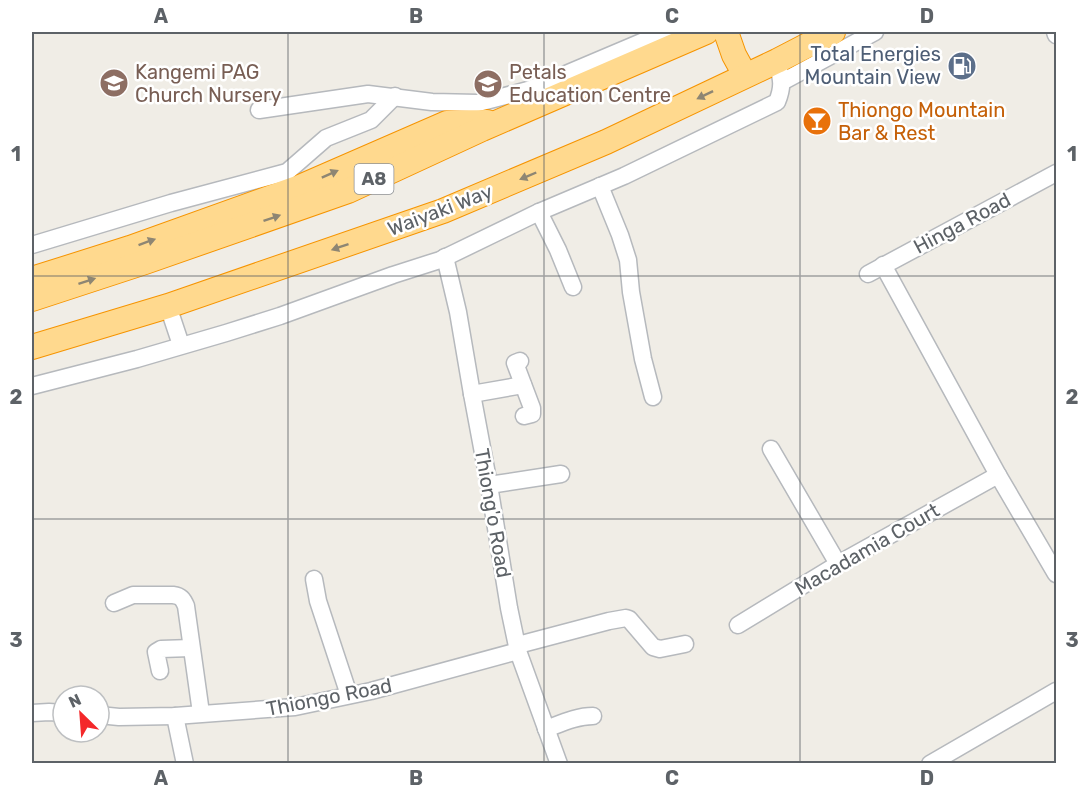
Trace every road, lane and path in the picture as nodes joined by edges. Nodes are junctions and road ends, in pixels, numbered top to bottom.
1 (665, 32) edge
2 (706, 32) edge
3 (726, 32) edge
4 (833, 32) edge
5 (875, 32) edge
6 (779, 71) junction
7 (745, 75) junction
8 (395, 96) junction
9 (259, 110) dead end
10 (500, 122) junction
11 (1056, 173) edge
12 (600, 186) junction
13 (539, 212) junction
14 (32, 245) edge
15 (446, 257) junction
16 (883, 265) junction
17 (868, 274) dead end
18 (32, 279) edge
19 (573, 287) dead end
20 (32, 299) edge
21 (168, 306) junction
22 (181, 345) junction
23 (32, 347) edge
24 (520, 361) dead end
25 (523, 385) junction
26 (32, 386) edge
27 (472, 394) junction
28 (653, 397) dead end
29 (524, 416) dead end
30 (771, 449) dead end
31 (561, 474) dead end
32 (998, 475) junction
33 (489, 485) junction
34 (838, 564) junction
35 (1056, 574) edge
36 (314, 579) dead end
37 (114, 603) dead end
38 (738, 625) dead end
39 (685, 644) dead end
40 (191, 648) junction
41 (518, 648) junction
42 (160, 670) dead end
43 (1056, 691) edge
44 (349, 696) junction
45 (32, 713) edge
46 (51, 713) edge
47 (201, 714) junction
48 (111, 716) edge
49 (175, 716) junction
50 (593, 716) dead end
51 (546, 729) junction
52 (931, 763) edge
53 (184, 764) edge
54 (559, 764) edge

1 - 8 street
2 - 10 highway, A8
3 - 7 highway
4 - 6 highway, Waiyaki Way
5 - 6 street
6 - 7 highway, Waiyaki Way
6 - 12 street
7 -> 21 highway, Waiyaki Way
8 - 9 street
8 - 14 street
18 -> 10 highway
20 -> 10 highway, A8
11 - 16 street, Hinga Road
12 - 13 street
12 - 28 street
13 - 15 street
13 - 19 street
15 - 22 street
15 - 27 street, Thiong'o Road
16 - 17 street, Hinga Road
16 - 32 street
21 - 22 street
21 - 23 highway, Waiyaki Way
22 - 26 street
24 - 25 street
25 - 27 street
25 - 29 street
27 - 33 street, Thiong'o Road
30 - 34 street
31 - 33 street
32 - 34 street, Macadamia Court
32 - 35 street
33 - 41 street, Thiong'o Road
34 - 38 street, Macadamia Court
36 - 44 street
37 - 40 street
39 - 41 street, Thiongo Road
40 - 42 street
40 - 47 street
41 - 44 street, Thiongo Road
41 - 51 street, Thiong'o Road
43 - 52 street
44 - 47 street, Thiongo Road
45 - 46 street
47 - 49 street, Thiongo Road
48 - 49 street, Thiongo Road
49 - 53 street
50 - 51 street
51 - 54 street, Thiong'o Road

